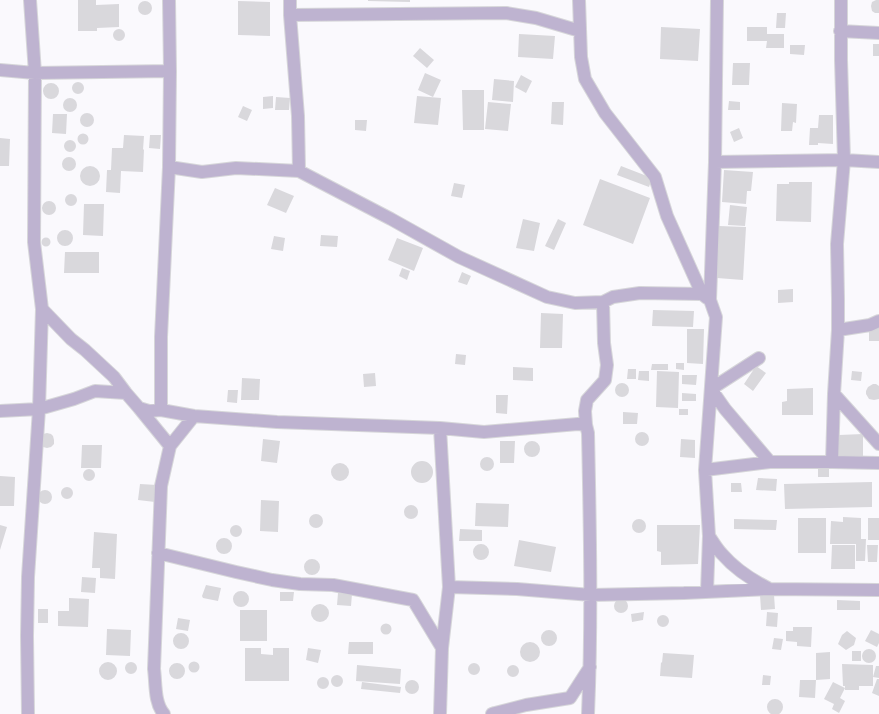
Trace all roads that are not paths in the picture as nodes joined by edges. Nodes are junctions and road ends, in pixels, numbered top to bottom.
1 (30, 0) edge
2 (169, 0) edge
3 (290, 0) edge
4 (579, 0) edge
5 (717, 0) edge
6 (841, 0) edge
7 (290, 15) junction
8 (840, 30) junction
9 (580, 31) junction
10 (879, 33) edge
11 (0, 70) edge
12 (170, 71) junction
13 (35, 73) junction
14 (844, 160) junction
15 (715, 162) junction
16 (879, 162) edge
17 (169, 167) junction
18 (299, 171) junction
19 (706, 297) junction
20 (603, 302) junction
21 (42, 309) junction
22 (879, 322) edge
23 (838, 330) junction
24 (759, 358) dead end
25 (711, 389) junction
26 (126, 393) junction
27 (834, 394) junction
28 (139, 408) junction
29 (39, 409) junction
30 (161, 410) junction
31 (0, 411) edge
32 (194, 416) junction
33 (586, 425) junction
34 (440, 428) junction
35 (879, 444) edge
36 (170, 446) junction
37 (770, 462) junction
38 (832, 462) junction
39 (879, 463) edge
40 (705, 470) junction
41 (709, 536) junction
42 (158, 553) junction
43 (449, 587) junction
44 (769, 589) junction
45 (879, 590) edge
46 (707, 591) junction
47 (591, 595) junction
48 (442, 648) junction
49 (590, 667) junction
50 (28, 714) edge
51 (164, 714) edge
52 (440, 714) edge
53 (492, 714) edge
54 (588, 714) edge

1 - 13 street
2 - 12 street
3 - 7 street
4 - 9 street
5 - 15 street
6 - 8 street
7 - 9 street
7 - 18 street
8 - 10 street
8 - 14 street
9 - 19 street
11 - 13 street
12 - 13 street
12 - 17 street
13 - 21 street
14 - 15 street
14 - 16 street
14 - 23 street
15 - 19 street
17 - 18 street
17 - 30 street
18 - 20 street
19 - 20 street
19 - 25 street
20 - 33 street
21 - 26 street
21 - 29 street
22 - 23 street
23 - 27 street
24 - 25 street
25 - 37 street
25 - 40 street
26 - 28 street
26 - 29 street
27 - 35 street
27 - 38 street
28 - 30 street
28 - 36 street
29 - 31 street
29 - 50 street
30 - 32 street
32 - 34 street
32 - 36 street
33 - 34 street
33 - 47 street
34 - 43 street
36 - 42 street
37 - 38 street
37 - 40 street
38 - 39 street
40 - 41 street
41 - 44 street
41 - 46 street
42 - 48 street
42 - 51 street
43 - 47 street
43 - 48 street
44 - 45 street
44 - 46 street
46 - 47 street
47 - 49 street
48 - 52 street
49 - 53 street
49 - 54 street

